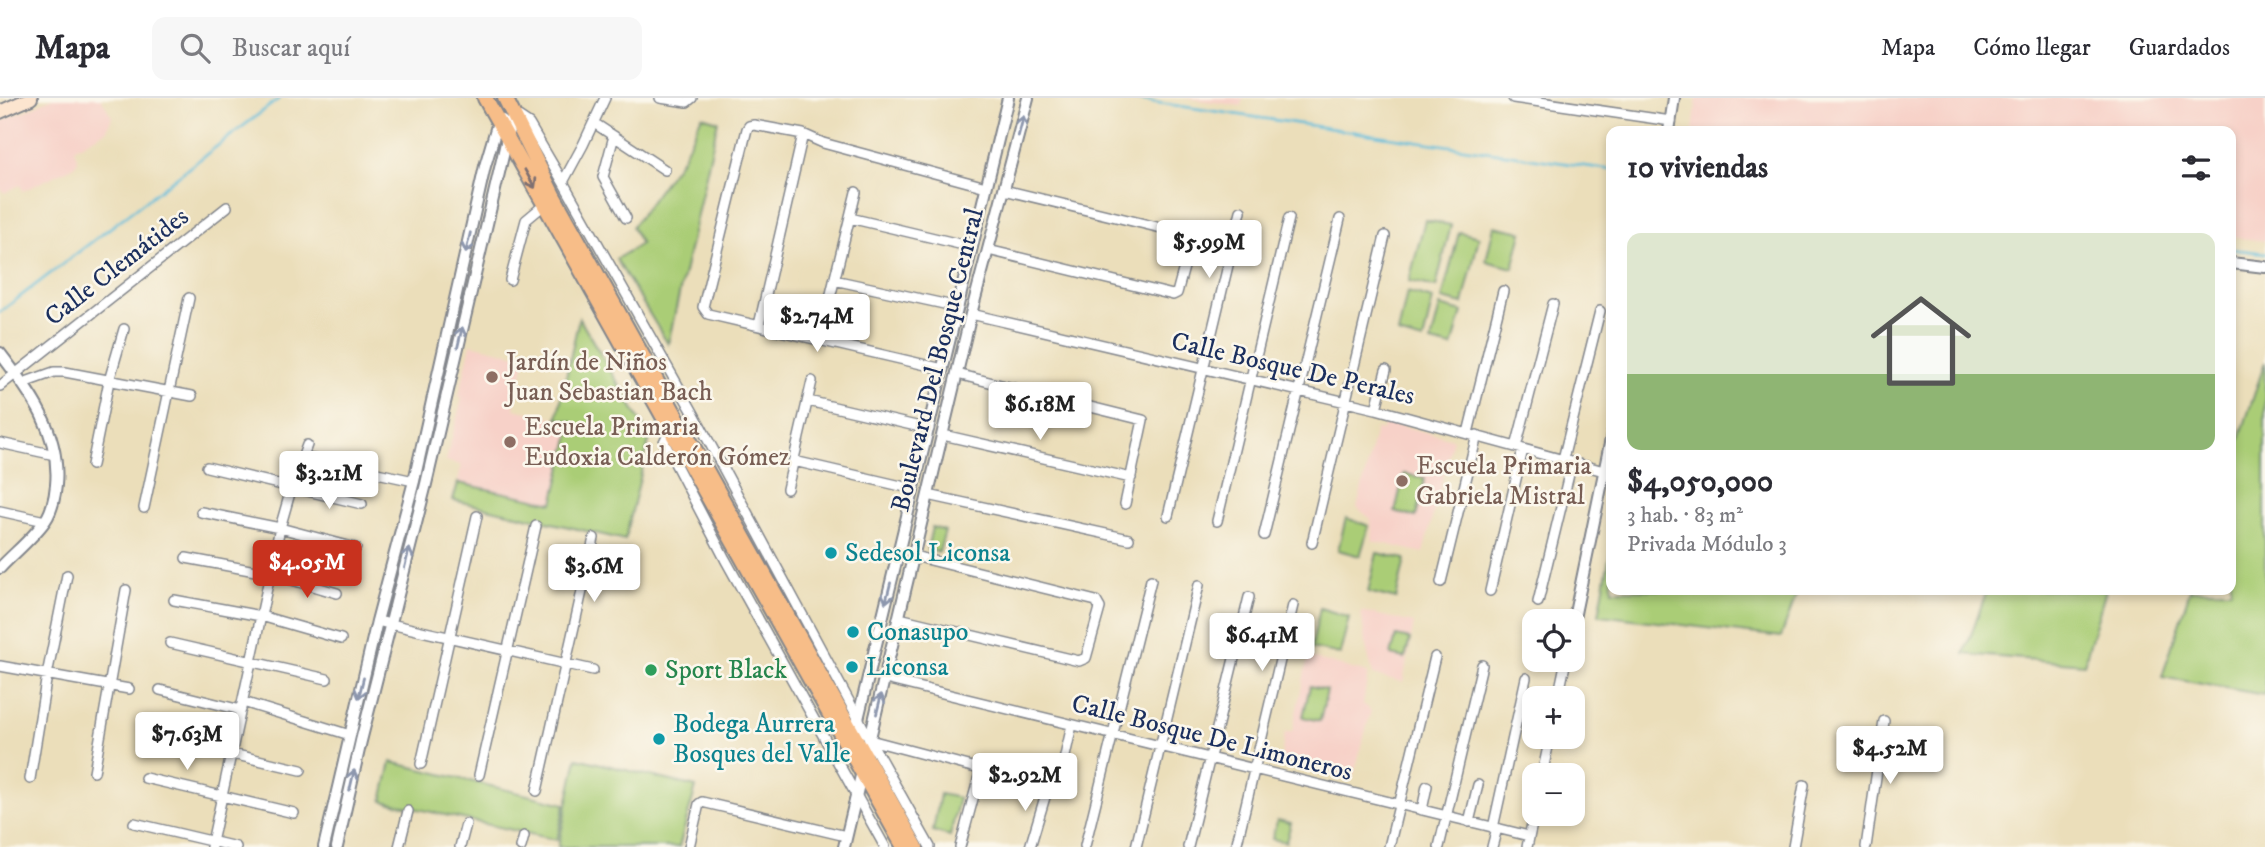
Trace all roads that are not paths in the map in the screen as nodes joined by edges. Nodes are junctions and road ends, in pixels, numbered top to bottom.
1 (31, 98) edge
2 (485, 98) edge
3 (505, 98) edge
4 (605, 98) edge
5 (660, 98) edge
6 (692, 98) edge
7 (1008, 98) edge
8 (1513, 98) edge
9 (1674, 98) edge
10 (1027, 100) edge
11 (1542, 100) edge
12 (1585, 103) edge
13 (0, 113) edge
14 (513, 113) junction
15 (498, 122) junction
16 (594, 123) junction
17 (1670, 126) edge
18 (803, 134) junction
19 (614, 136) junction
20 (506, 137) junction
21 (993, 163) junction
22 (1009, 166) junction
23 (665, 170) dead end
24 (563, 181) junction
25 (986, 187) junction
26 (1004, 190) junction
27 (856, 192) dead end
28 (544, 205) junction
29 (227, 207) dead end
30 (1241, 211) dead end
31 (626, 218) dead end
32 (850, 218) junction
33 (1289, 218) dead end
34 (1340, 219) dead end
35 (1385, 236) dead end
36 (972, 247) junction
37 (988, 250) junction
38 (2236, 264) edge
39 (2265, 267) edge
40 (510, 279) dead end
41 (834, 280) junction
42 (1503, 291) dead end
43 (189, 298) dead end
44 (830, 302) dead end
45 (1553, 304) dead end
46 (958, 307) junction
47 (1600, 311) dead end
48 (971, 314) junction
49 (759, 325) junction
50 (124, 329) dead end
51 (0, 353) edge
52 (943, 369) junction
53 (1203, 369) junction
54 (1387, 370) dead end
55 (957, 374) junction
56 (19, 378) junction
57 (1250, 380) junction
58 (109, 381) junction
59 (813, 381) dead end
60 (0, 386) edge
61 (169, 390) junction
62 (1299, 391) junction
63 (192, 396) dead end
64 (936, 398) junction
65 (808, 401) junction
66 (951, 401) junction
67 (1346, 402) junction
68 (1376, 409) junction
69 (929, 429) junction
70 (670, 430) junction
71 (1473, 434) junction
72 (943, 435) junction
73 (0, 443) edge
74 (307, 445) dead end
75 (1520, 448) junction
76 (55, 455) junction
77 (303, 457) junction
78 (793, 461) junction
79 (1567, 461) junction
80 (1606, 462) edge
81 (92, 465) dead end
82 (207, 467) dead end
83 (1604, 471) junction
84 (1131, 478) junction
85 (414, 481) junction
86 (292, 486) junction
87 (787, 489) dead end
88 (914, 489) junction
89 (928, 495) junction
90 (362, 504) dead end
91 (1125, 504) dead end
92 (144, 508) dead end
93 (0, 511) edge
94 (201, 512) dead end
95 (477, 516) dead end
96 (1168, 516) dead end
97 (45, 521) junction
98 (1217, 521) dead end
99 (536, 526) dead end
100 (280, 528) junction
101 (401, 531) junction
102 (413, 535) junction
103 (1265, 535) dead end
104 (594, 538) dead end
105 (1129, 539) dead end
106 (1312, 543) dead end
107 (356, 548) dead end
108 (914, 556) junction
109 (186, 558) dead end
110 (1, 567) edge
111 (271, 574) junction
112 (67, 575) dead end
113 (0, 579) edge
114 (1151, 580) dead end
115 (1441, 582) dead end
116 (1199, 585) dead end
117 (126, 590) dead end
118 (1490, 591) dead end
119 (337, 593) dead end
120 (1248, 597) dead end
121 (174, 600) dead end
122 (1538, 602) dead end
123 (1293, 605) dead end
124 (1576, 609) edge
125 (261, 616) junction
126 (900, 618) junction
127 (377, 621) junction
128 (390, 624) junction
129 (448, 636) junction
130 (341, 639) dead end
131 (170, 643) dead end
132 (876, 644) junction
133 (892, 648) junction
134 (507, 650) junction
135 (1435, 657) dead end
136 (251, 661) junction
137 (565, 663) junction
138 (1482, 665) dead end
139 (0, 666) edge
140 (593, 670) dead end
141 (47, 675) junction
142 (1526, 678) dead end
143 (327, 679) dead end
144 (885, 679) junction
145 (109, 686) junction
146 (129, 689) dead end
147 (160, 690) dead end
148 (242, 706) junction
149 (858, 719) junction
150 (1884, 721) dead end
151 (1072, 725) junction
152 (350, 735) junction
153 (1113, 735) junction
154 (155, 736) dead end
155 (1160, 746) junction
156 (233, 754) junction
157 (862, 755) junction
158 (1210, 758) junction
159 (421, 764) dead end
160 (981, 769) junction
161 (1254, 769) junction
162 (301, 770) dead end
163 (94, 772) dead end
164 (479, 775) dead end
165 (145, 778) dead end
166 (30, 779) dead end
167 (1478, 785) dead end
168 (1804, 785) dead end
169 (1427, 786) dead end
170 (1048, 787) junction
171 (537, 791) dead end
172 (223, 796) junction
173 (857, 797) junction
174 (1401, 805) junction
175 (1422, 810) junction
176 (408, 811) dead end
177 (294, 813) dead end
178 (1447, 816) junction
179 (1469, 822) junction
180 (134, 823) dead end
181 (466, 824) dead end
182 (1532, 826) edge
183 (1495, 828) junction
184 (524, 836) dead end
185 (1530, 836) junction
186 (845, 842) edge
187 (211, 844) edge
188 (1085, 846) edge
189 (236, 847) edge
190 (324, 847) edge
191 (337, 847) edge
192 (399, 847) edge
193 (460, 847) edge
194 (521, 847) edge
195 (689, 847) edge
196 (885, 847) edge
197 (904, 847) edge
198 (916, 847) edge
199 (930, 847) edge
200 (960, 847) edge
201 (1030, 847) edge
202 (1136, 847) edge
203 (1188, 847) edge
204 (1236, 847) edge
205 (1389, 847) edge
206 (1439, 847) edge
207 (1492, 847) edge
208 (1527, 847) edge
209 (1793, 847) edge
210 (1866, 847) edge

1 - 13 main road
2 - 15 main road
3 - 14 main road
4 - 16 street
5 - 6 street
7 - 21 street, Boulevard Del Bosque Central
8 - 11 street
9 - 17 street
22 -> 10 street, Boulevard Del Bosque Central
11 - 12 street
12 - 17 street
14 - 15 street
14 - 20 street
14 - 24 street
14 - 157 main road
15 - 20 main road
15 -> 85 street
16 - 19 street
16 - 24 street
18 - 25 street
18 - 49 street
18 - 49 street
19 - 23 street
19 - 31 street
20 -> 28 main road
102 -> 20 street
21 - 22 street
21 - 25 street, Boulevard Del Bosque Central
22 - 26 street, Boulevard Del Bosque Central
24 - 149 street
25 - 36 street, Boulevard Del Bosque Central
26 - 37 street, Boulevard Del Bosque Central
26 - 37 street
27 - 32 street
28 - 40 street
28 - 70 main road
29 - 56 street, Calle Clemátides
30 - 53 street
32 - 36 street
32 - 41 street
33 - 57 street
34 - 62 street
35 - 67 street
36 - 46 street, Boulevard Del Bosque Central
37 - 48 street, Boulevard Del Bosque Central
38 - 39 street
41 - 44 street
41 - 46 street
42 - 71 street
43 - 61 street
45 - 75 street
46 - 52 street, Boulevard Del Bosque Central
47 - 79 street
48 - 53 street, Calle Bosque De Perales
48 - 55 street, Boulevard Del Bosque Central
49 - 52 street
50 - 58 street
51 - 56 street
52 - 64 street, Boulevard Del Bosque Central
53 - 57 street, Calle Bosque De Perales
53 - 96 street
54 - 68 street
55 - 66 street, Boulevard Del Bosque Central
55 - 84 street
56 - 58 street
56 - 60 street, Calle Clemátides
56 - 76 street
57 - 62 street, Calle Bosque De Perales
57 - 98 street
58 - 61 street
58 - 81 street
59 - 65 street
61 - 63 street
61 - 92 street
62 - 67 street, Calle Bosque De Perales
62 - 103 street
64 - 66 street
64 - 69 street, Boulevard Del Bosque Central
65 - 69 street
65 - 78 street
66 - 72 street, Boulevard Del Bosque Central
67 - 68 street, Calle Bosque De Perales
67 - 106 street
68 - 71 street, Calle Bosque De Perales
69 - 88 street, Boulevard Del Bosque Central
70 - 157 main road
70 - 173 street
71 - 75 street, Calle Bosque De Perales
71 - 115 street
72 - 84 street
72 - 89 street, Boulevard Del Bosque Central
73 - 76 street
74 - 77 street
75 - 79 street, Calle Bosque De Perales
75 - 118 street
76 - 97 street
77 - 85 street
77 - 86 street
78 - 87 street
78 - 88 street
79 - 83 street, Calle Bosque De Perales
79 - 122 street
80 - 83 street
82 - 86 street
83 - 124 street
84 - 91 street
85 - 101 street
86 - 90 street
86 - 100 street
88 -> 132 street, Boulevard Del Bosque Central
89 - 105 street
89 - 108 street, Boulevard Del Bosque Central
93 - 97 street
94 - 100 street
95 - 129 street
97 - 110 street
99 - 134 street
100 - 107 street
100 - 111 street
101 - 102 street
101 - 127 street
128 -> 102 street
104 - 137 street
108 - 126 street, Boulevard Del Bosque Central
108 - 126 street
109 - 111 street
110 - 113 street
111 - 119 street
111 - 125 street
112 - 141 street
114 - 153 street
116 - 155 street
117 - 145 street
120 - 158 street
121 - 125 street
123 - 161 street
125 - 130 street
125 - 136 street
126 - 133 street, Boulevard Del Bosque Central
127 - 128 street
127 -> 152 street
128 - 129 street
191 -> 128 street
129 - 134 street
129 - 159 street
131 - 136 street
132 - 133 street
132 - 149 street, Boulevard Del Bosque Central
133 - 144 street, Boulevard Del Bosque Central
134 - 137 street
134 - 164 street
135 - 174 street
136 - 143 street
136 - 148 street
137 - 140 street
137 - 171 street
138 - 178 street
139 - 141 street
141 - 145 street
141 - 166 street
142 - 183 street
144 - 151 street, Calle Bosque De Limoneros
157 -> 144 street, Boulevard Del Bosque Central
145 - 146 street
145 - 163 street
147 - 148 street
148 - 152 street
148 - 156 street
149 - 157 street, Boulevard Del Bosque Central
150 - 210 street
151 - 153 street, Calle Bosque De Limoneros
151 - 170 street
152 - 190 street
153 - 155 street, Calle Bosque De Limoneros
153 - 188 street
154 - 156 street
155 - 158 street, Calle Bosque De Limoneros
155 - 202 street
156 - 162 street
156 - 172 street
157 - 160 street
157 - 173 street, Boulevard Del Bosque Central
157 - 197 main road
157 - 198 main road
157 - 199 street
158 - 161 street, Calle Bosque De Limoneros
158 - 203 street
160 - 170 street
160 - 200 street
161 - 174 street, Calle Bosque De Limoneros
161 - 204 street
165 - 172 street
167 - 179 street
168 - 209 street
169 - 175 street
170 - 201 street
172 - 177 street
172 - 187 street
173 - 186 street, Boulevard Del Bosque Central
173 - 196 street
174 - 175 street, Calle Bosque De Limoneros
174 - 205 street
175 - 178 street, Calle Bosque De Limoneros
176 - 192 street
178 - 179 street, Calle Bosque De Limoneros
178 - 206 street
179 - 183 street, Calle Bosque De Limoneros
180 - 187 street
181 - 193 street
182 - 185 street
183 - 185 street, Calle Bosque De Limoneros
183 - 207 street
184 - 194 street
185 - 208 street
186 - 195 street
187 - 189 street

